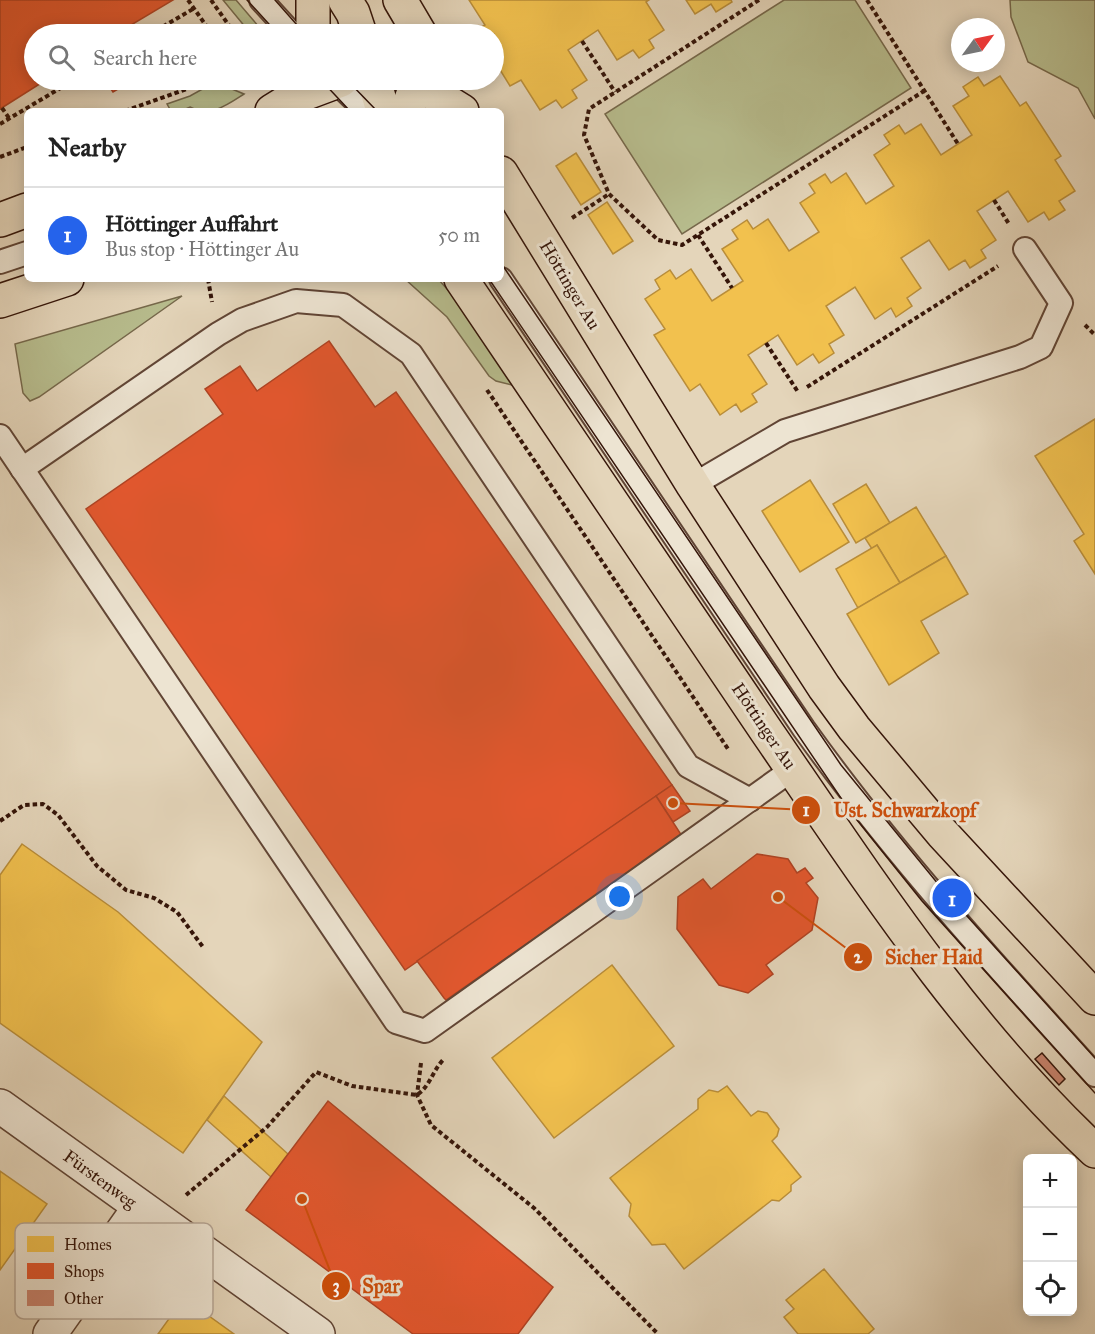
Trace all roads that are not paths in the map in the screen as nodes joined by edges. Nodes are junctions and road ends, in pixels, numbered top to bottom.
1 (261, 0) edge
2 (313, 0) edge
3 (345, 0) edge
4 (283, 24) edge
5 (313, 24) edge
6 (357, 24) edge
7 (307, 90) edge
8 (346, 90) edge
9 (377, 90) edge
10 (427, 90) edge
11 (289, 96) edge
12 (363, 108) edge
13 (382, 108) edge
14 (458, 108) edge
15 (504, 178) edge
16 (24, 211) edge
17 (0, 220) edge
18 (1025, 249) road end
19 (24, 253) edge
20 (0, 262) edge
21 (58, 282) edge
22 (463, 282) edge
23 (503, 282) edge
24 (0, 301) edge
25 (0, 436) edge
26 (22, 469) junction
27 (693, 485) junction
28 (793, 769) junction
29 (754, 797) junction
30 (1095, 998) edge
31 (1095, 1075) edge
32 (0, 1106) edge
33 (1095, 1152) edge
34 (139, 1208) junction
35 (128, 1223) edge
36 (160, 1223) edge
37 (213, 1260) edge
38 (61, 1319) edge
39 (50, 1334) edge
40 (318, 1334) edge

1 - 4 lane
2 - 5 main road
3 - 6 main road
7 - 11 main road
8 - 12 lane
9 - 13 main road
10 - 14 main road
15 - 27 main road, Höttinger Au
16 - 17 main road
18 - 27 lane
19 - 20 lane
21 - 24 main road
22 - 28 main road, Höttinger Au
23 - 31 lane
25 - 26 lane
26 - 29 lane
26 - 29 lane
27 - 30 main road, Höttinger Au
28 - 29 lane
28 - 33 main road, Höttinger Au
32 - 34 street, Fürstenweg
34 - 35 street
34 - 36 street, Fürstenweg
37 - 40 street, Fürstenweg
38 - 39 street

